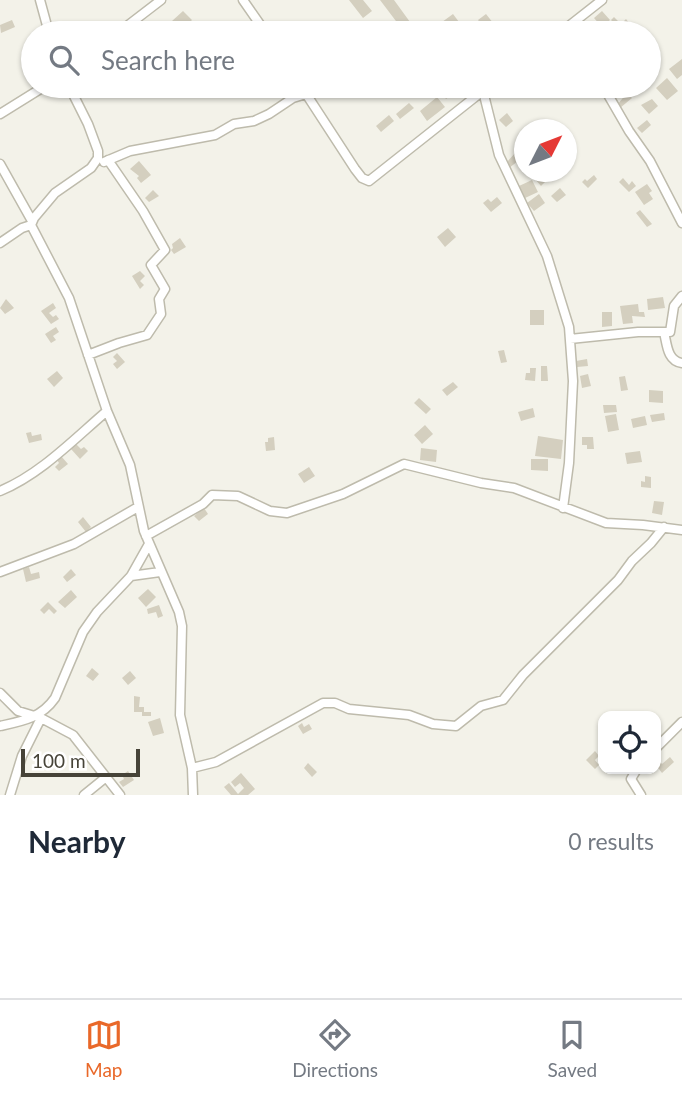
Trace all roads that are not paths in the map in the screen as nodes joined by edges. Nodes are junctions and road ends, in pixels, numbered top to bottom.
1 (40, 0) edge
2 (161, 0) edge
3 (243, 0) edge
4 (602, 0) edge
5 (46, 21) edge
6 (134, 21) edge
7 (258, 21) edge
8 (580, 21) edge
9 (26, 98) edge
10 (75, 98) edge
11 (293, 98) edge
12 (309, 98) edge
13 (473, 98) edge
14 (487, 98) edge
15 (610, 98) edge
16 (0, 114) edge
17 (108, 160) junction
18 (0, 164) edge
19 (91, 167) junction
20 (32, 223) junction
21 (682, 223) edge
22 (0, 243) edge
23 (682, 296) edge
24 (664, 332) junction
25 (570, 339) junction
26 (88, 355) junction
27 (682, 363) edge
28 (107, 411) junction
29 (0, 491) edge
30 (138, 507) junction
31 (563, 508) junction
32 (663, 527) junction
33 (682, 530) edge
34 (147, 540) junction
35 (0, 572) edge
36 (160, 572) junction
37 (131, 576) junction
38 (0, 693) edge
39 (39, 717) junction
40 (682, 722) edge
41 (0, 726) edge
42 (661, 743) edge
43 (192, 768) junction
44 (634, 774) edge
45 (105, 778) junction
46 (10, 795) edge
47 (84, 795) edge
48 (120, 795) edge
49 (193, 795) edge
50 (641, 795) edge

1 - 5 street
2 - 6 street
3 - 7 street
4 - 8 street
9 - 16 street
10 - 19 street
11 - 17 street
12 - 13 street
14 - 25 street
15 - 21 street
17 - 19 street
17 - 26 street
18 - 20 street
19 - 20 street
20 - 22 street
20 - 26 street
23 - 24 street
24 - 25 street
24 - 27 street
25 - 31 street
26 - 28 street
28 - 29 street
28 - 30 street
30 - 34 street
30 - 35 street
31 - 32 street
31 - 34 street
32 - 33 street
32 - 43 street
34 - 36 street
34 - 37 street
36 - 37 street
36 - 43 street
37 - 39 street
38 - 39 street
39 - 41 street
39 - 45 street
39 - 46 street
40 - 42 street
43 - 49 street
44 - 50 street
45 - 47 street
45 - 48 street

